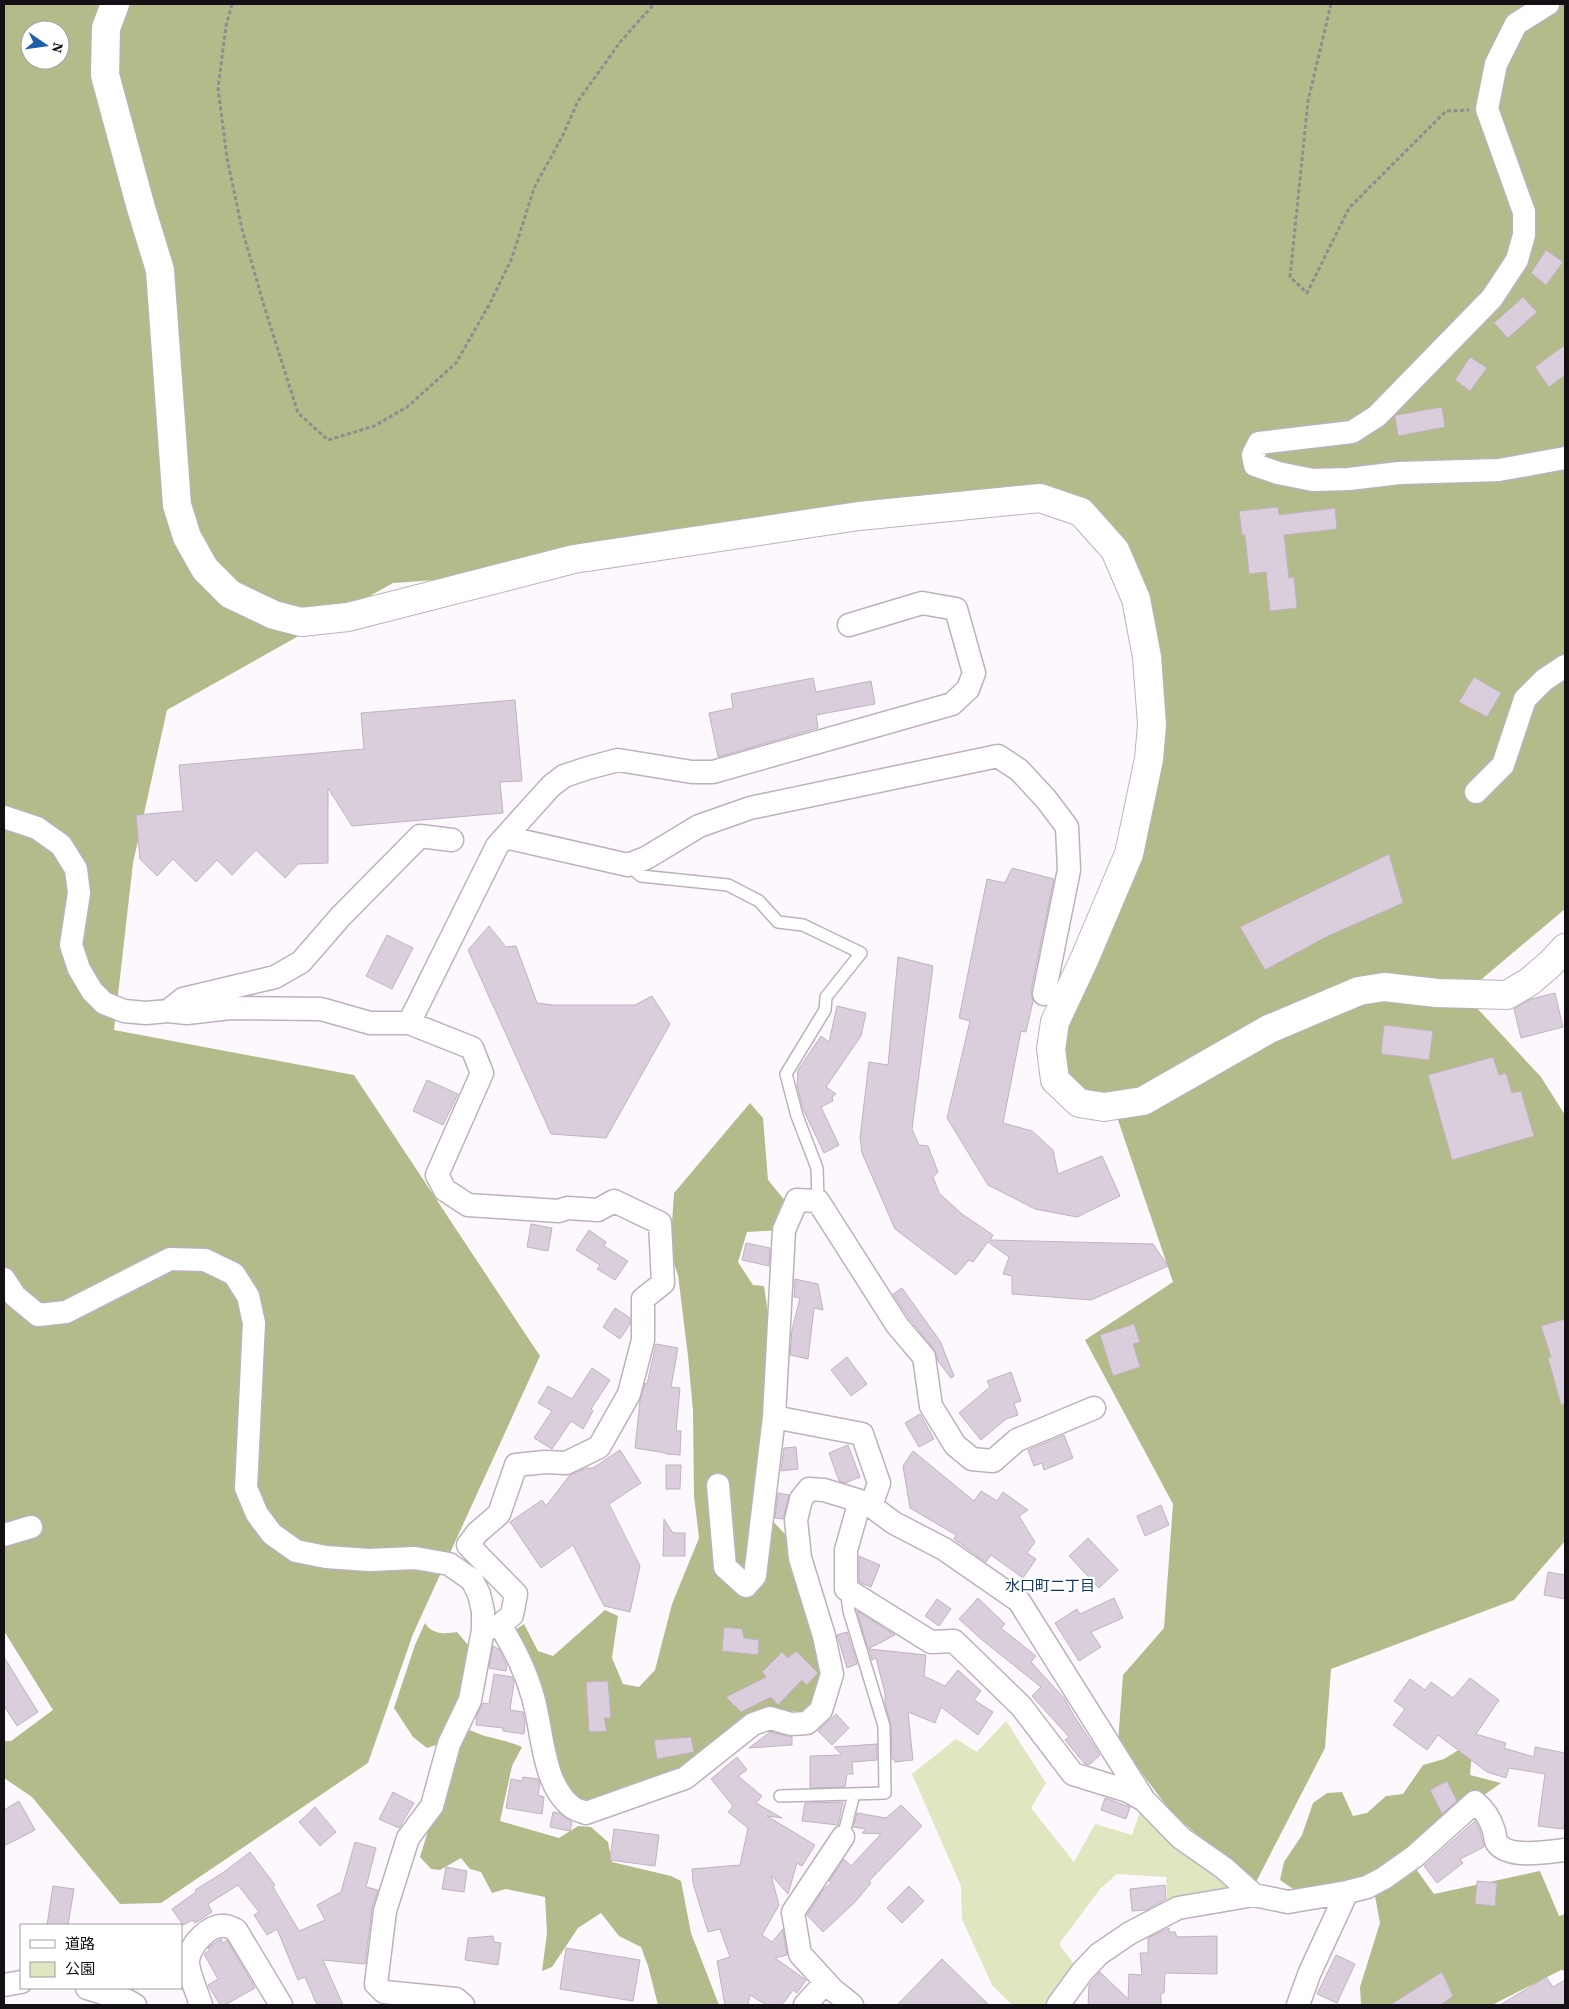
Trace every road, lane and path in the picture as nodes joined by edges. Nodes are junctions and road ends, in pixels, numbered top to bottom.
1 (115, 4) edge
2 (232, 4) edge
3 (654, 4) edge
4 (1331, 4) edge
5 (1548, 4) edge
6 (1487, 109) junction
7 (1564, 456) edge
8 (849, 624) dead end
9 (1565, 666) edge
10 (1476, 792) dead end
11 (4, 817) edge
12 (505, 837) junction
13 (452, 840) dead end
14 (628, 865) junction
15 (1565, 948) edge
16 (1044, 994) dead end
17 (168, 1011) junction
18 (409, 1023) junction
19 (818, 1201) junction
20 (4, 1279) edge
21 (1094, 1408) dead end
22 (774, 1416) junction
23 (718, 1485) dead end
24 (866, 1503) junction
25 (31, 1527) dead end
26 (4, 1535) edge
27 (846, 1589) junction
28 (491, 1627) junction
29 (854, 1794) junction
30 (780, 1796) dead end
31 (1144, 1800) junction
32 (843, 1837) joint
33 (1565, 1850) edge
34 (1347, 1892) junction
35 (1254, 1895) junction
36 (20, 1982) edge
37 (826, 1982) junction
38 (4, 1985) edge
39 (90, 1989) edge
40 (135, 2005) edge
41 (201, 2005) edge
42 (281, 2005) edge
43 (463, 2005) edge
44 (805, 2005) edge
45 (852, 2005) edge
46 (1058, 2005) edge
47 (1298, 2005) edge

1 - 15 street
2 - 3 path
4 - 6 path
5 - 6 street
6 - 7 street
8 - 12 street
9 - 10 street
11 - 17 street
12 - 14 street
12 - 18 street
13 - 17 street
14 - 16 street
14 - 19 lane
17 - 18 street
18 - 28 street
19 - 21 street
19 - 22 street
20 - 28 street
22 - 23 street
22 - 24 street
24 - 27 street
24 - 28 street
24 - 31 street
25 - 26 street
27 - 29 lane
27 - 31 street
28 - 43 street
29 - 30 lane
29 - 32 lane
31 - 35 street
32 - 37 street
33 - 34 street
34 - 35 street
34 - 47 street
35 - 46 street
36 - 38 street
37 - 44 street
37 - 45 street
39 - 40 street
41 - 42 street

